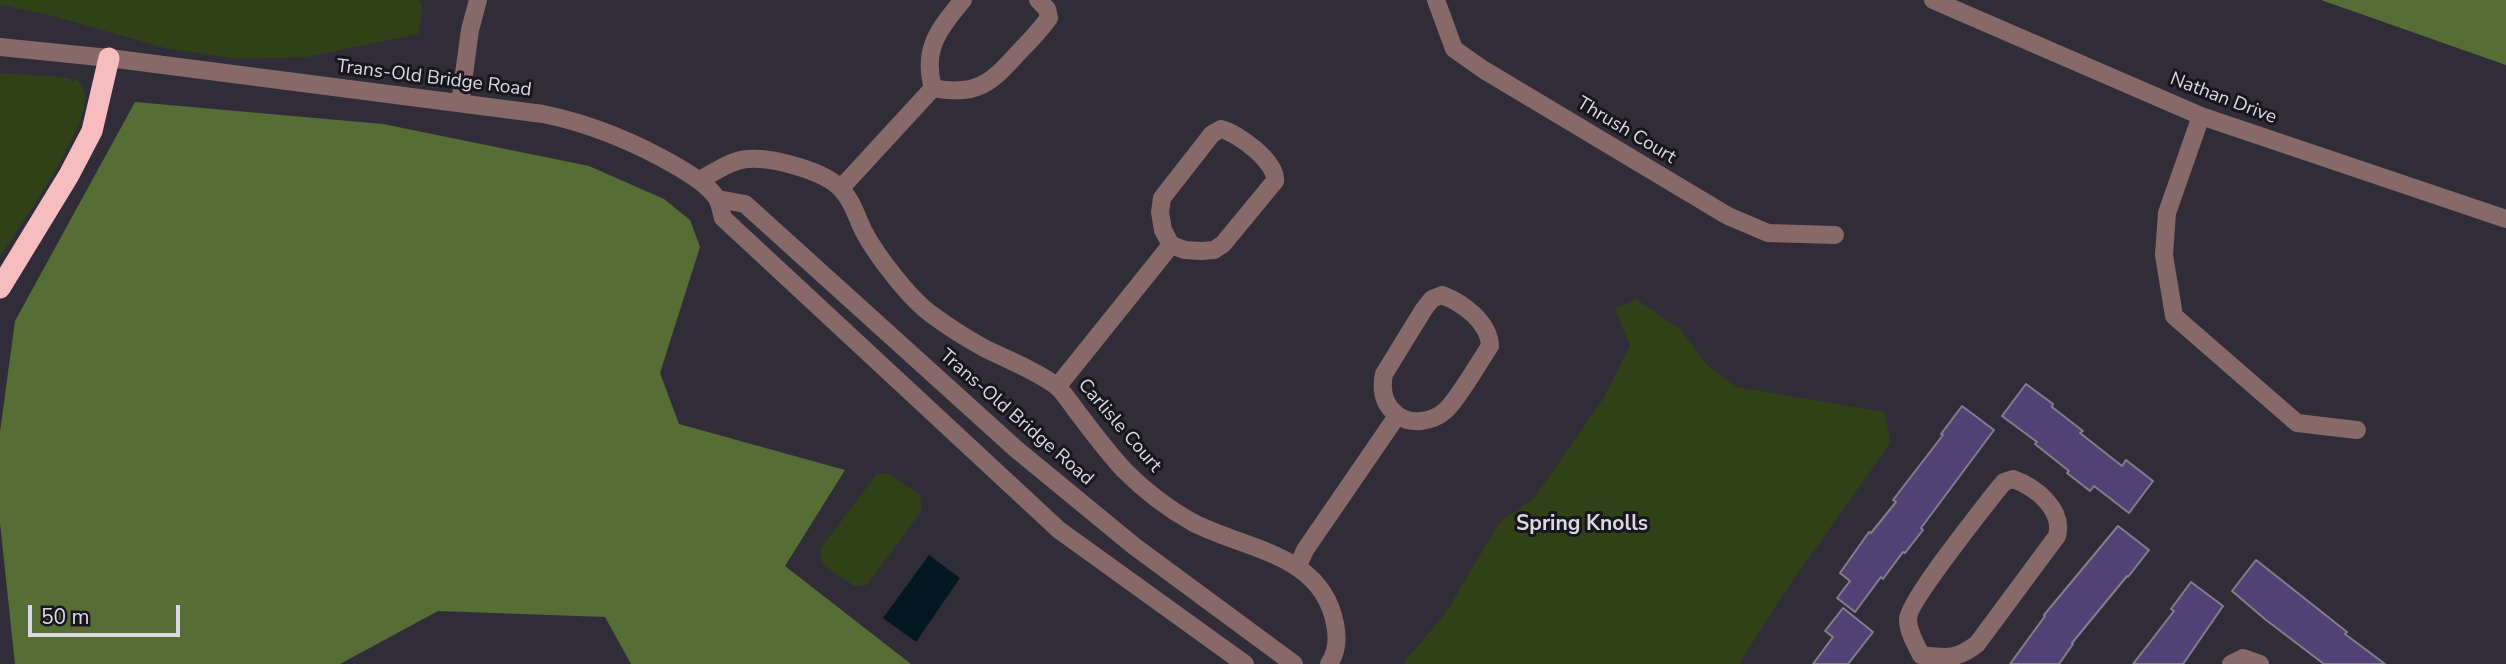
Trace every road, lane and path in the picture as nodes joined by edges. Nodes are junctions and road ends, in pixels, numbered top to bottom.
1 (478, 0) edge
2 (963, 0) edge
3 (1038, 0) edge
4 (1436, 0) edge
5 (1933, 0) edge
6 (0, 47) edge
7 (117, 59) junction
8 (933, 88) junction
9 (460, 103) junction
10 (2201, 116) junction
11 (700, 180) junction
12 (841, 188) junction
13 (718, 199) junction
14 (2506, 219) edge
15 (1835, 235) dead end
16 (1171, 245) junction
17 (0, 288) edge
18 (1057, 387) junction
19 (1397, 416) junction
20 (2357, 430) dead end
21 (1298, 566) junction
22 (1918, 659) edge
23 (1245, 664) edge
24 (1294, 664) edge
25 (1328, 664) edge
26 (2231, 664) edge
27 (2260, 664) edge

1 - 9 street
2 - 8 street
3 - 8 street
4 - 15 street, Thrush Court
5 - 10 street, Nathan Drive
6 - 7 street, Trans-Old Bridge Road
7 - 9 street, Trans-Old Bridge Road
7 - 17 highway
8 - 12 street
9 - 11 street, Trans-Old Bridge Road
10 - 14 street, Nathan Drive
10 - 20 street
11 - 12 street
11 - 13 street, Trans-Old Bridge Road
12 - 18 street, Carlisle Court
13 - 23 street, Trans-Old Bridge Road
13 - 24 street, Trans-Old Bridge Road
16 - 16 street
16 - 18 street, Carlisle Court
18 - 21 street, Carlisle Court
19 - 19 street
19 - 21 street
21 - 25 street, Carlisle Court
22 - 22 street
26 - 27 street

